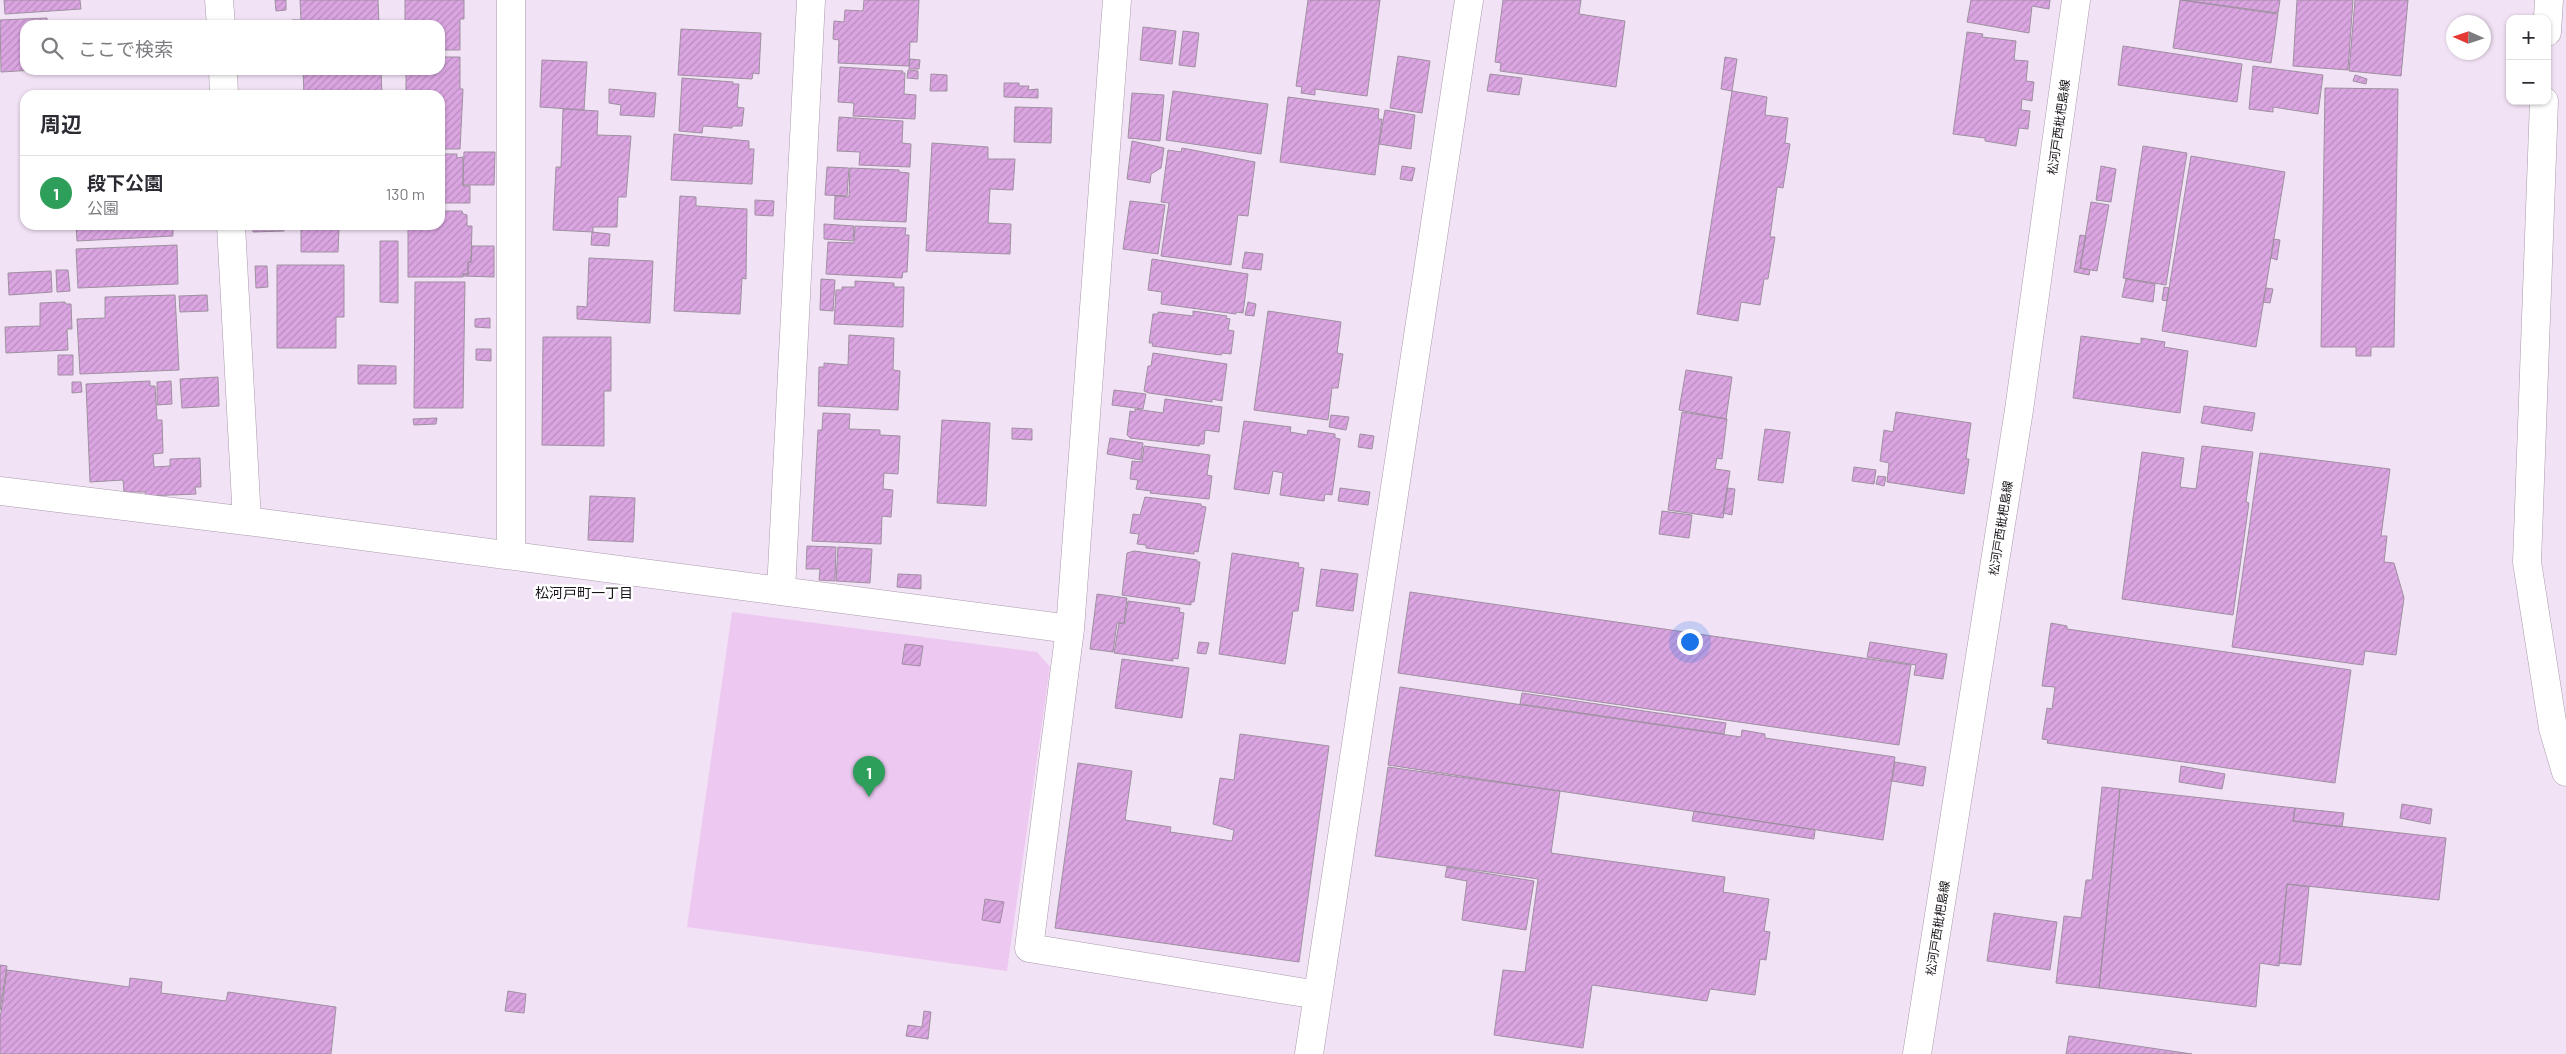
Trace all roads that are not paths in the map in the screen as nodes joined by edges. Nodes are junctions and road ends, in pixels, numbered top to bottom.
1 (220, 0) edge
2 (511, 0) edge
3 (811, 0) edge
4 (1117, 0) edge
5 (1469, 0) edge
6 (2076, 0) edge
7 (2549, 0) edge
8 (2548, 15) edge
9 (221, 20) edge
10 (223, 75) edge
11 (224, 90) edge
12 (2544, 105) edge
13 (231, 230) edge
14 (0, 491) edge
15 (247, 520) junction
16 (510, 555) junction
17 (781, 591) junction
18 (1070, 630) junction
19 (2566, 772) edge
20 (1318, 994) junction
21 (1309, 1054) edge
22 (1918, 1054) edge

1 - 9 street
2 - 16 street
3 - 17 street
4 - 18 street
5 - 20 street
6 - 22 street, 松河戸西枇杷島線
7 - 8 street
10 - 11 street
12 - 19 street
13 - 15 street
14 - 15 street
15 - 16 street
16 - 17 street
17 - 18 street
18 - 20 street
20 - 21 street

